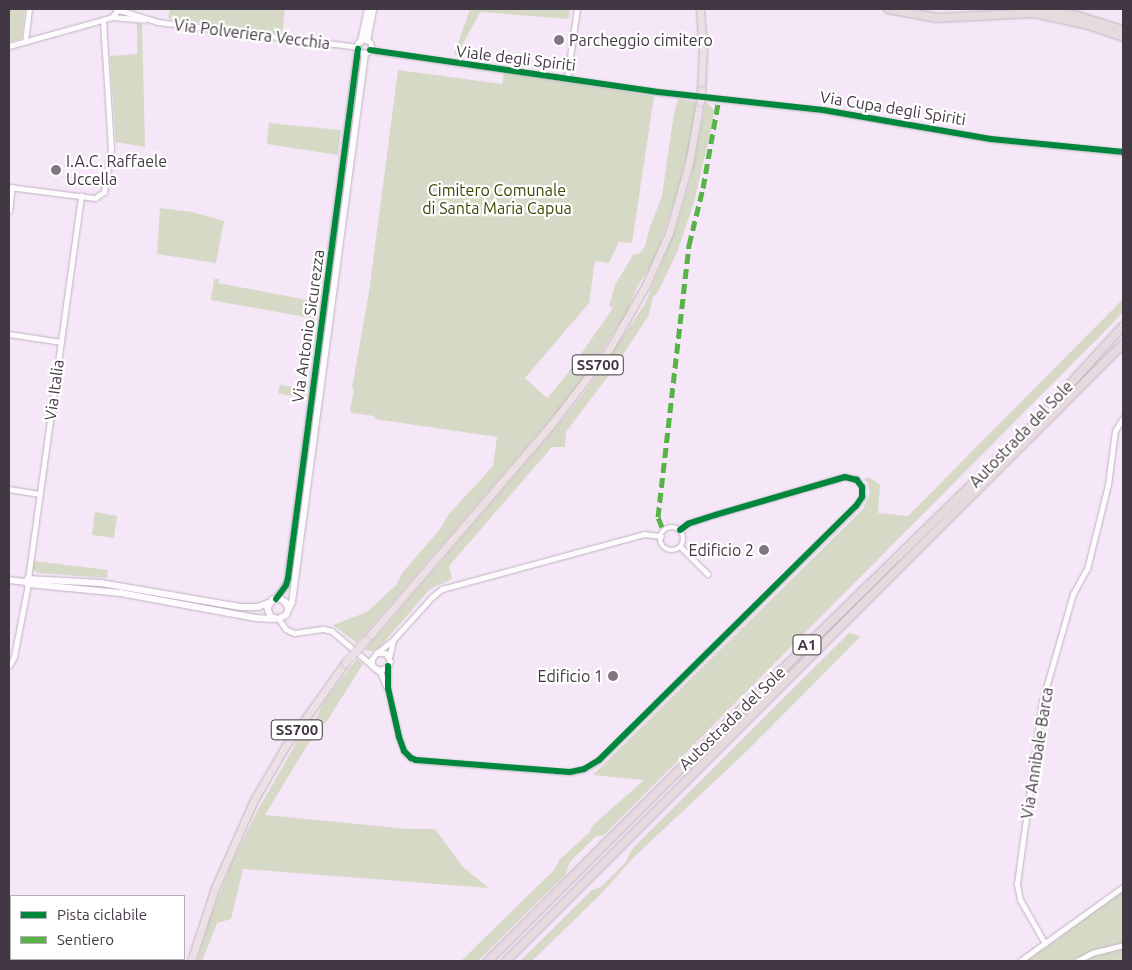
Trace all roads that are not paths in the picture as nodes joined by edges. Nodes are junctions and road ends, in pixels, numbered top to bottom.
1 (28, 9) edge
2 (117, 9) edge
3 (368, 9) edge
4 (373, 9) edge
5 (577, 9) edge
6 (700, 9) edge
7 (888, 9) edge
8 (1044, 9) edge
9 (112, 17) junction
10 (103, 20) junction
11 (158, 22) junction
12 (1123, 30) edge
13 (1123, 37) edge
14 (25, 42) junction
15 (361, 45) junction
16 (9, 46) edge
17 (368, 52) junction
18 (567, 78) junction
19 (658, 92) joint
20 (1123, 152) edge
21 (10, 187) edge
22 (81, 196) junction
23 (9, 212) edge
24 (1123, 326) edge
25 (9, 334) edge
26 (61, 342) junction
27 (1123, 344) edge
28 (1123, 418) edge
29 (9, 489) edge
30 (40, 494) junction
31 (680, 530) junction
32 (660, 536) junction
33 (681, 547) junction
34 (708, 574) dead end
35 (9, 580) edge
36 (27, 582) junction
37 (273, 601) junction
38 (288, 609) junction
39 (277, 619) junction
40 (393, 640) junction
41 (360, 654) junction
42 (376, 654) junction
43 (389, 658) junction
44 (9, 666) edge
45 (388, 666) junction
46 (374, 667) junction
47 (388, 688) junction
48 (1123, 887) edge
49 (1045, 944) junction
50 (1123, 945) edge
51 (189, 961) edge
52 (488, 961) edge
53 (506, 961) edge
54 (1020, 961) edge
55 (1077, 961) edge

1 - 14 street
2 - 9 street
2 - 11 street, Via Polveriera Vecchia
3 - 15 street
4 - 15 street
5 - 18 street
6 - 51 highway, SS700, bridge
7 - 13 highway
8 - 12 highway
9 - 10 street
9 - 11 street
10 - 14 street
10 - 22 street
11 - 15 street, Via Polveriera Vecchia
14 - 16 street
15 - 17 street
15 - 17 street
15 - 37 street, Via Antonio Sicurezza
17 - 18 street, Viale degli Spiriti
17 - 38 street, Via Antonio Sicurezza
18 - 19 street, Viale degli Spiriti
19 - 20 street, Via Cupa degli Spiriti
21 - 22 street
21 - 23 street
22 - 26 street, Via Italia
24 - 52 highway, Autostrada del Sole / A1
25 - 26 street
26 - 30 street, Via Italia
27 - 53 highway, Autostrada del Sole / A1
28 - 49 street, Via Annibale Barca
29 - 30 street
30 - 36 street, Via Italia
31 - 32 street
31 - 33 street
31 - 47 street
32 - 33 street
32 - 40 street
33 - 34 street
35 - 36 street
36 - 37 street
36 - 39 street
36 - 44 street, Via Italia
37 - 38 street
37 - 39 street
38 - 39 street, Via Antonio Sicurezza
39 - 41 street
40 - 42 street
40 - 43 street
41 - 42 street
41 - 46 street
42 - 43 street
42 - 46 street
43 - 45 street
45 - 46 street
45 - 47 street
46 - 47 street
48 - 49 street
49 - 54 street
50 - 55 street

